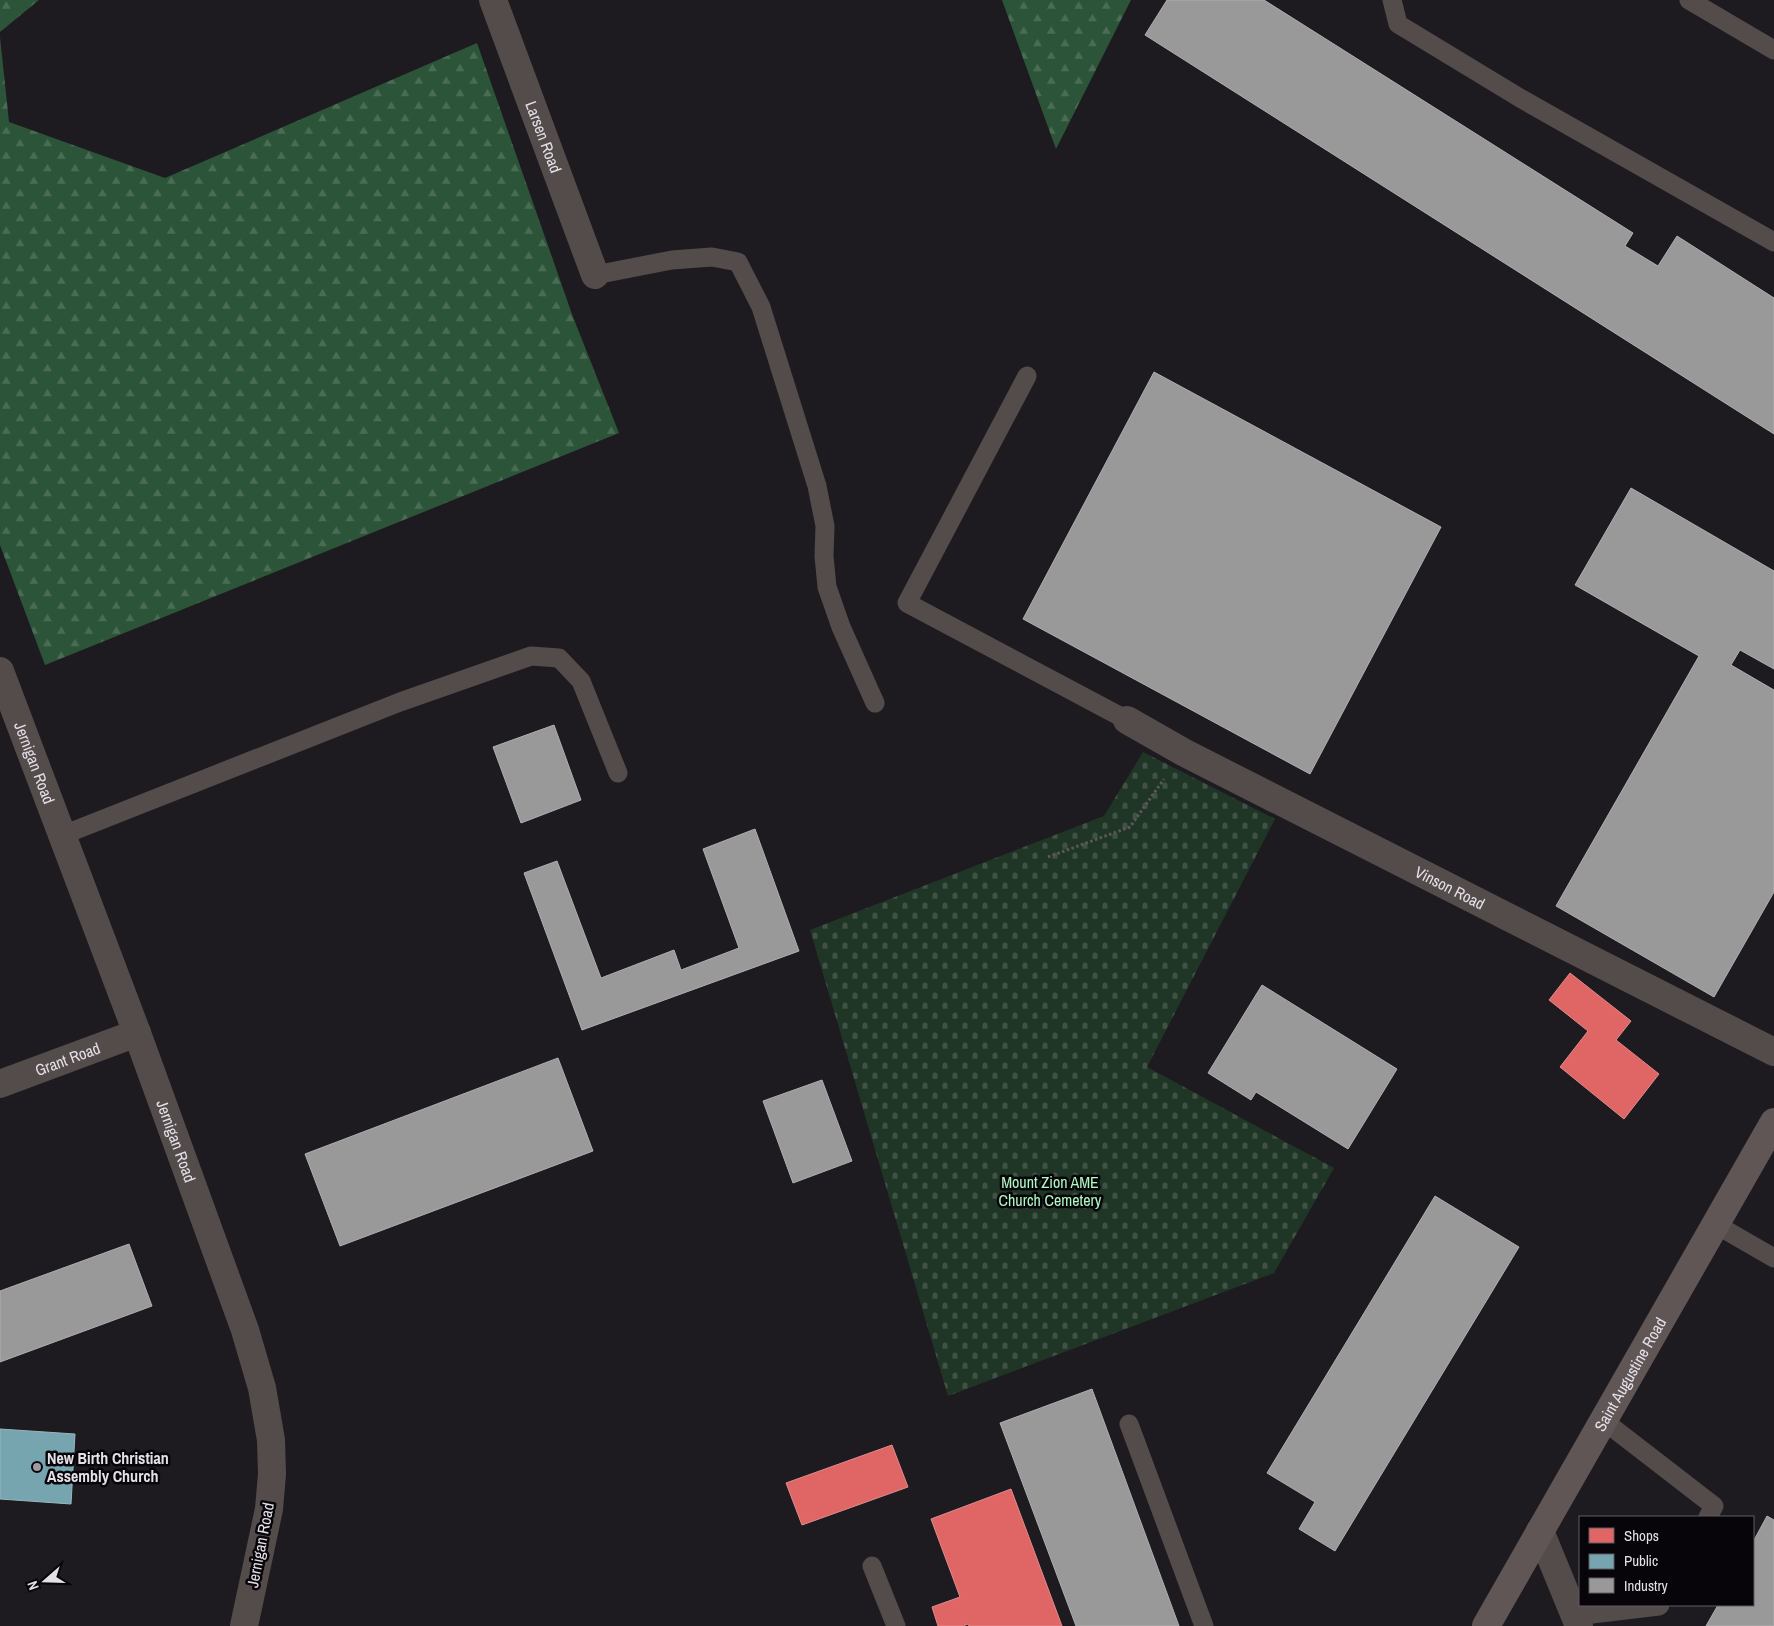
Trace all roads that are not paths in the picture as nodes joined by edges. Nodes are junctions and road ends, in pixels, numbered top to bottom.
1 (493, 0) edge
2 (1392, 0) edge
3 (1689, 0) edge
4 (1774, 50) edge
5 (1774, 242) edge
6 (595, 274) joint
7 (1027, 376) dead end
8 (0, 671) edge
9 (875, 703) dead end
10 (1127, 720) joint
11 (618, 773) dead end
12 (63, 835) junction
13 (136, 1033) junction
14 (1774, 1052) edge
15 (0, 1084) edge
16 (1774, 1122) edge
17 (1715, 1224) junction
18 (1774, 1258) edge
19 (1604, 1421) junction
20 (1129, 1424) dead end
21 (1709, 1516) edge
22 (1540, 1531) junction
23 (872, 1566) dead end
24 (1659, 1606) edge
25 (1577, 1621) edge
26 (244, 1626) edge
27 (896, 1626) edge
28 (1204, 1626) edge
29 (1486, 1626) edge

1 - 6 street, Larsen Road
2 - 5 lane
3 - 4 lane
6 - 9 lane
7 - 10 lane
8 - 12 street, Jernigan Road
10 - 14 street, Vinson Road
11 - 12 lane
12 - 13 street, Jernigan Road
13 - 15 street, Grant Road
13 - 26 street, Jernigan Road
16 - 17 main road, Saint Augustine Road
17 - 18 lane
17 - 19 main road, Saint Augustine Road
19 - 21 lane
19 - 22 main road, Saint Augustine Road
20 - 28 lane
22 - 25 street
22 - 29 main road, Saint Augustine Road
23 - 27 lane
24 - 25 lane

